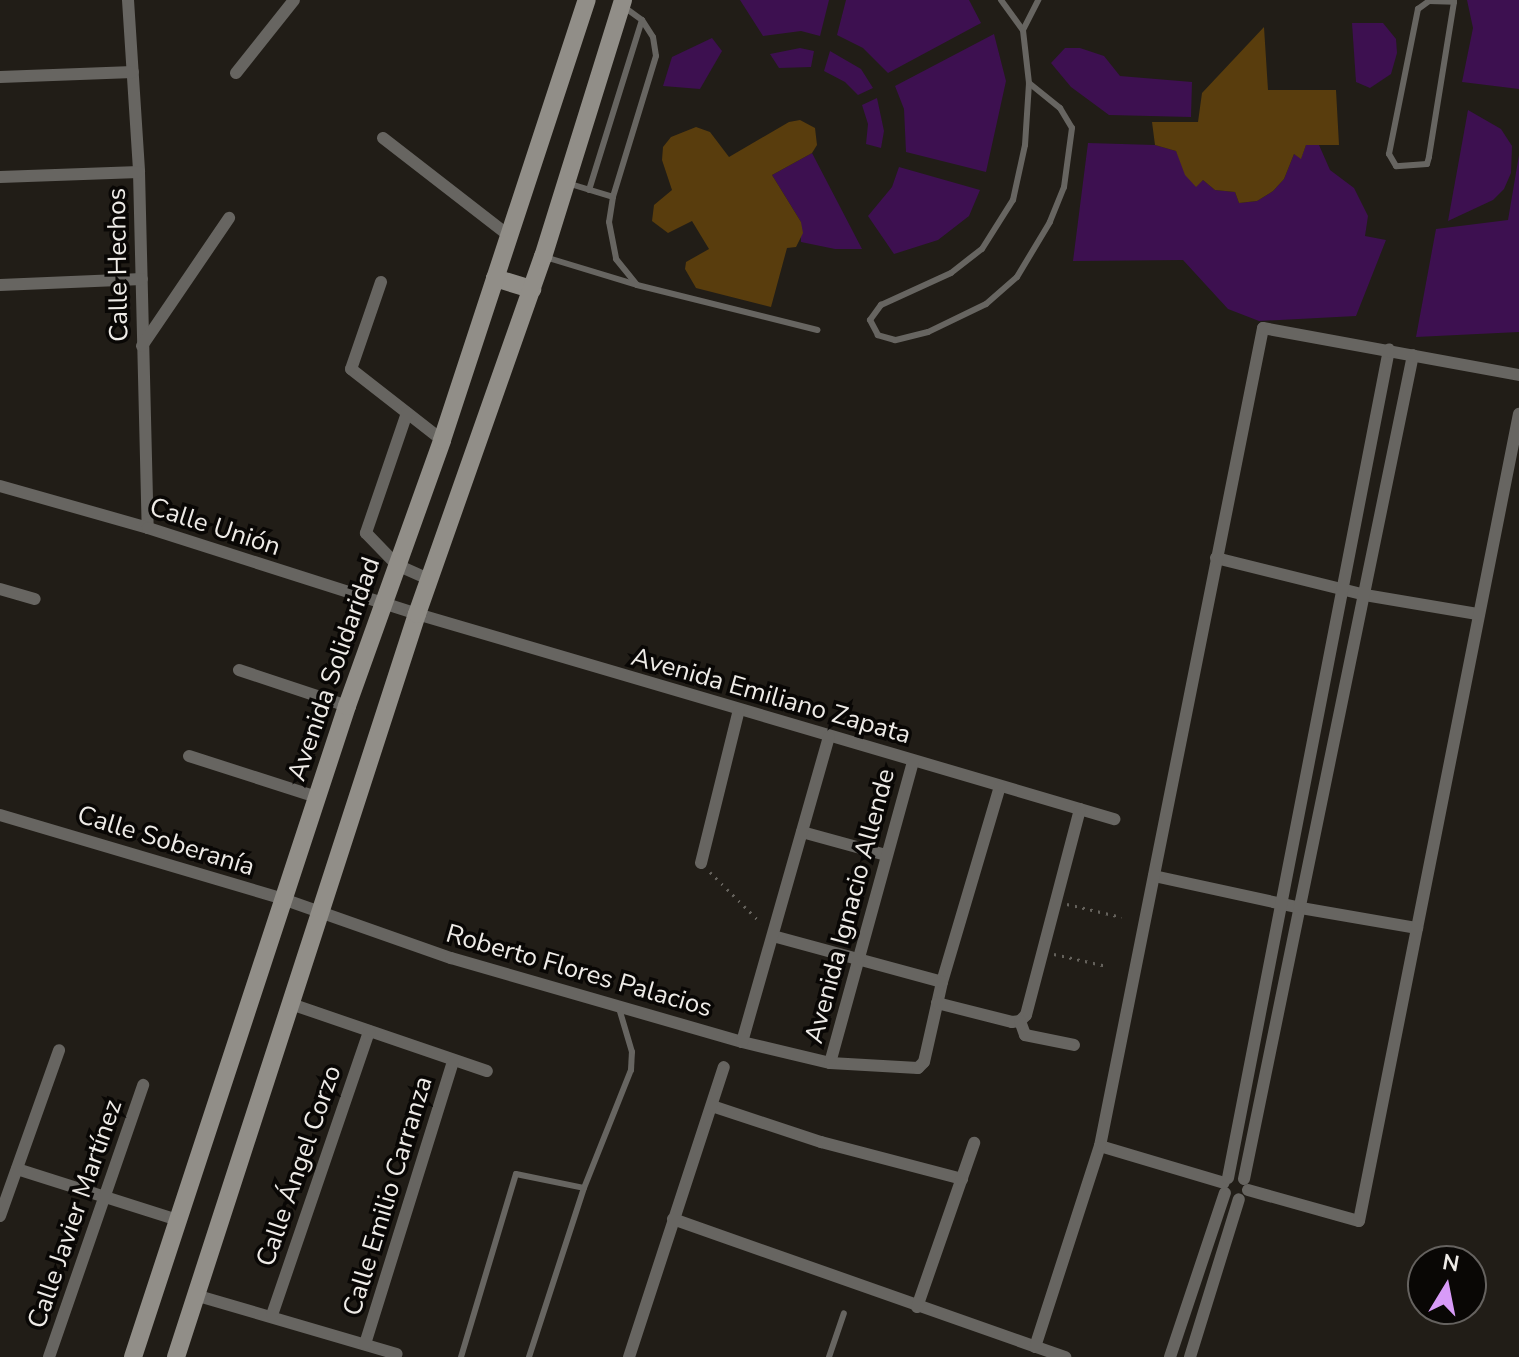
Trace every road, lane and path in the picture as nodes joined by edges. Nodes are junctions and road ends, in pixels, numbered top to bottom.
1 (128, 0) edge
2 (294, 0) edge
3 (587, 0) edge
4 (1001, 0) edge
5 (1038, 0) edge
6 (1454, 1) edge
7 (622, 3) edge
8 (642, 20) junction
9 (1023, 30) junction
10 (133, 72) junction
11 (236, 73) dead end
12 (0, 77) edge
13 (1029, 83) junction
14 (383, 138) dead end
15 (139, 172) junction
16 (0, 177) edge
17 (566, 183) junction
18 (589, 190) junction
19 (613, 197) junction
20 (229, 218) dead end
21 (508, 235) junction
22 (543, 257) junction
23 (495, 278) junction
24 (142, 279) junction
25 (381, 282) dead end
26 (0, 285) edge
27 (637, 285) junction
28 (532, 289) junction
29 (817, 330) dead end
30 (142, 346) junction
31 (1389, 350) junction
32 (1413, 355) junction
33 (1519, 375) edge
34 (407, 413) junction
35 (1519, 414) edge
36 (442, 440) junction
37 (0, 486) edge
38 (148, 528) junction
39 (1216, 558) junction
40 (397, 565) junction
41 (429, 579) junction
42 (0, 589) edge
43 (1342, 589) junction
44 (1365, 595) junction
45 (35, 599) dead end
46 (383, 604) junction
47 (417, 614) junction
48 (1477, 614) junction
49 (239, 670) dead end
50 (347, 706) junction
51 (739, 710) junction
52 (829, 737) junction
53 (189, 756) dead end
54 (913, 761) junction
55 (1000, 786) junction
56 (317, 797) junction
57 (1080, 809) junction
58 (0, 815) edge
59 (1114, 819) dead end
60 (802, 832) junction
61 (886, 855) junction
62 (701, 863) joint
63 (1154, 876) junction
64 (283, 899) junction
65 (1055, 902) junction
66 (1282, 904) junction
67 (1301, 908) junction
68 (319, 912) junction
69 (1121, 917) dead end
70 (1417, 928) junction
71 (773, 936) junction
72 (1042, 951) junction
73 (856, 959) junction
74 (1107, 966) dead end
75 (942, 982) junction
76 (937, 1003) junction
77 (291, 1004) junction
78 (618, 1005) junction
79 (1020, 1021) junction
80 (369, 1031) junction
81 (742, 1042) junction
82 (1074, 1045) dead end
83 (59, 1050) dead end
84 (453, 1061) junction
85 (830, 1063) junction
86 (724, 1067) dead end
87 (487, 1071) dead end
88 (143, 1085) dead end
89 (712, 1106) junction
90 (974, 1143) dead end
91 (1100, 1146) junction
92 (17, 1169) junction
93 (962, 1179) junction
94 (1226, 1185) junction
95 (584, 1188) junction
96 (1244, 1189) junction
97 (105, 1197) junction
98 (0, 1216) edge
99 (673, 1219) junction
100 (178, 1220) junction
101 (195, 1295) junction
102 (917, 1307) junction
103 (844, 1313) dead end
104 (272, 1315) junction
105 (365, 1344) junction
106 (1035, 1347) junction
107 (397, 1354) dead end
108 (49, 1357) edge
109 (133, 1357) edge
110 (176, 1357) edge
111 (461, 1357) edge
112 (529, 1357) edge
113 (629, 1357) edge
114 (829, 1357) edge
115 (1065, 1357) edge
116 (1170, 1357) edge
117 (1190, 1357) edge

1 - 10 street, Calle Hechos
2 - 11 street
3 - 21 main road, Avenida Solidaridad
4 - 9 lane
5 - 9 lane
6 - 6 lane
7 - 8 lane
7 - 17 main road
8 - 18 lane
8 - 19 lane
9 - 13 lane
10 - 12 street
10 - 15 street, Calle Hechos
13 - 13 lane
14 - 21 street
15 - 16 street
15 - 24 street, Calle Hechos
17 - 18 lane
17 - 22 main road
18 - 19 lane
19 - 27 lane
20 - 30 street
21 - 23 main road, Avenida Solidaridad
22 - 27 lane
22 - 28 main road
23 - 28 main road
23 - 36 main road, Avenida Solidaridad
24 - 26 street
24 - 30 street, Calle Hechos
25 - 34 street
27 - 29 lane
28 - 41 main road
30 - 38 street, Calle Hechos
31 - 32 street
31 - 39 street
31 - 43 street
32 - 33 street
32 - 44 street
34 - 36 street
34 - 40 street
35 - 48 street
36 - 40 main road, Avenida Solidaridad
37 - 38 street, Calle Unión
38 - 46 street, Calle Unión
39 - 43 street
39 - 63 street
40 - 41 street
40 - 46 main road, Avenida Solidaridad
41 - 47 main road
42 - 45 street
43 - 44 street
43 - 66 street
44 - 48 street
44 - 67 street
46 - 47 street, Calle Unión
46 - 50 main road, Avenida Solidaridad
47 - 51 street, Avenida Emiliano Zapata
47 - 68 main road
48 - 70 street
49 - 50 street
50 - 56 main road, Avenida Solidaridad
51 - 52 street, Avenida Emiliano Zapata
51 - 62 street
52 - 54 street, Avenida Emiliano Zapata
52 - 60 street
53 - 56 street
54 - 55 street, Avenida Emiliano Zapata
54 - 61 street, Avenida Ignacio Allende
55 - 57 street, Avenida Emiliano Zapata
55 - 75 street
56 - 64 main road, Avenida Solidaridad
57 - 59 street, Avenida Emiliano Zapata
57 - 65 street
58 - 64 street, Calle Soberanía
60 - 61 street
60 - 71 street
61 - 73 street, Avenida Ignacio Allende
62 - 71 path
63 - 66 street
63 - 91 street
64 - 68 street, Calle Soberanía
64 - 100 main road, Avenida Solidaridad
65 - 69 path
65 - 72 street
66 - 67 street
66 - 94 street
67 - 70 street
67 - 96 street
68 - 77 main road
68 - 78 street, Roberto Flores Palacios
70 - 96 street
71 - 73 street
71 - 81 street
72 - 74 path
72 - 79 street
73 - 75 street
73 - 85 street, Avenida Ignacio Allende
75 - 76 street
76 - 79 street
76 - 85 street
77 - 80 street
77 - 101 main road
78 - 81 street, Roberto Flores Palacios
78 - 95 lane
79 - 82 street
80 - 84 street
80 - 104 street, Calle Ángel Corzo
81 - 85 street, Roberto Flores Palacios
83 - 92 street
84 - 87 street
84 - 105 street, Calle Emilio Carranza
86 - 89 street
88 - 97 street, Calle Javier Martínez
89 - 93 street
89 - 99 street
90 - 93 street
91 - 94 street
91 - 106 street
92 - 97 street
92 - 98 street
93 - 102 street
94 - 96 street
94 - 96 street
94 - 116 street
95 - 111 lane
95 - 112 lane
96 - 117 street
97 - 100 street
97 - 108 street, Calle Javier Martínez
99 - 102 street
99 - 113 street
100 - 109 main road, Avenida Solidaridad
101 - 104 street
101 - 110 main road
102 - 106 street
103 - 114 lane
104 - 105 street
105 - 107 street
106 - 115 street

